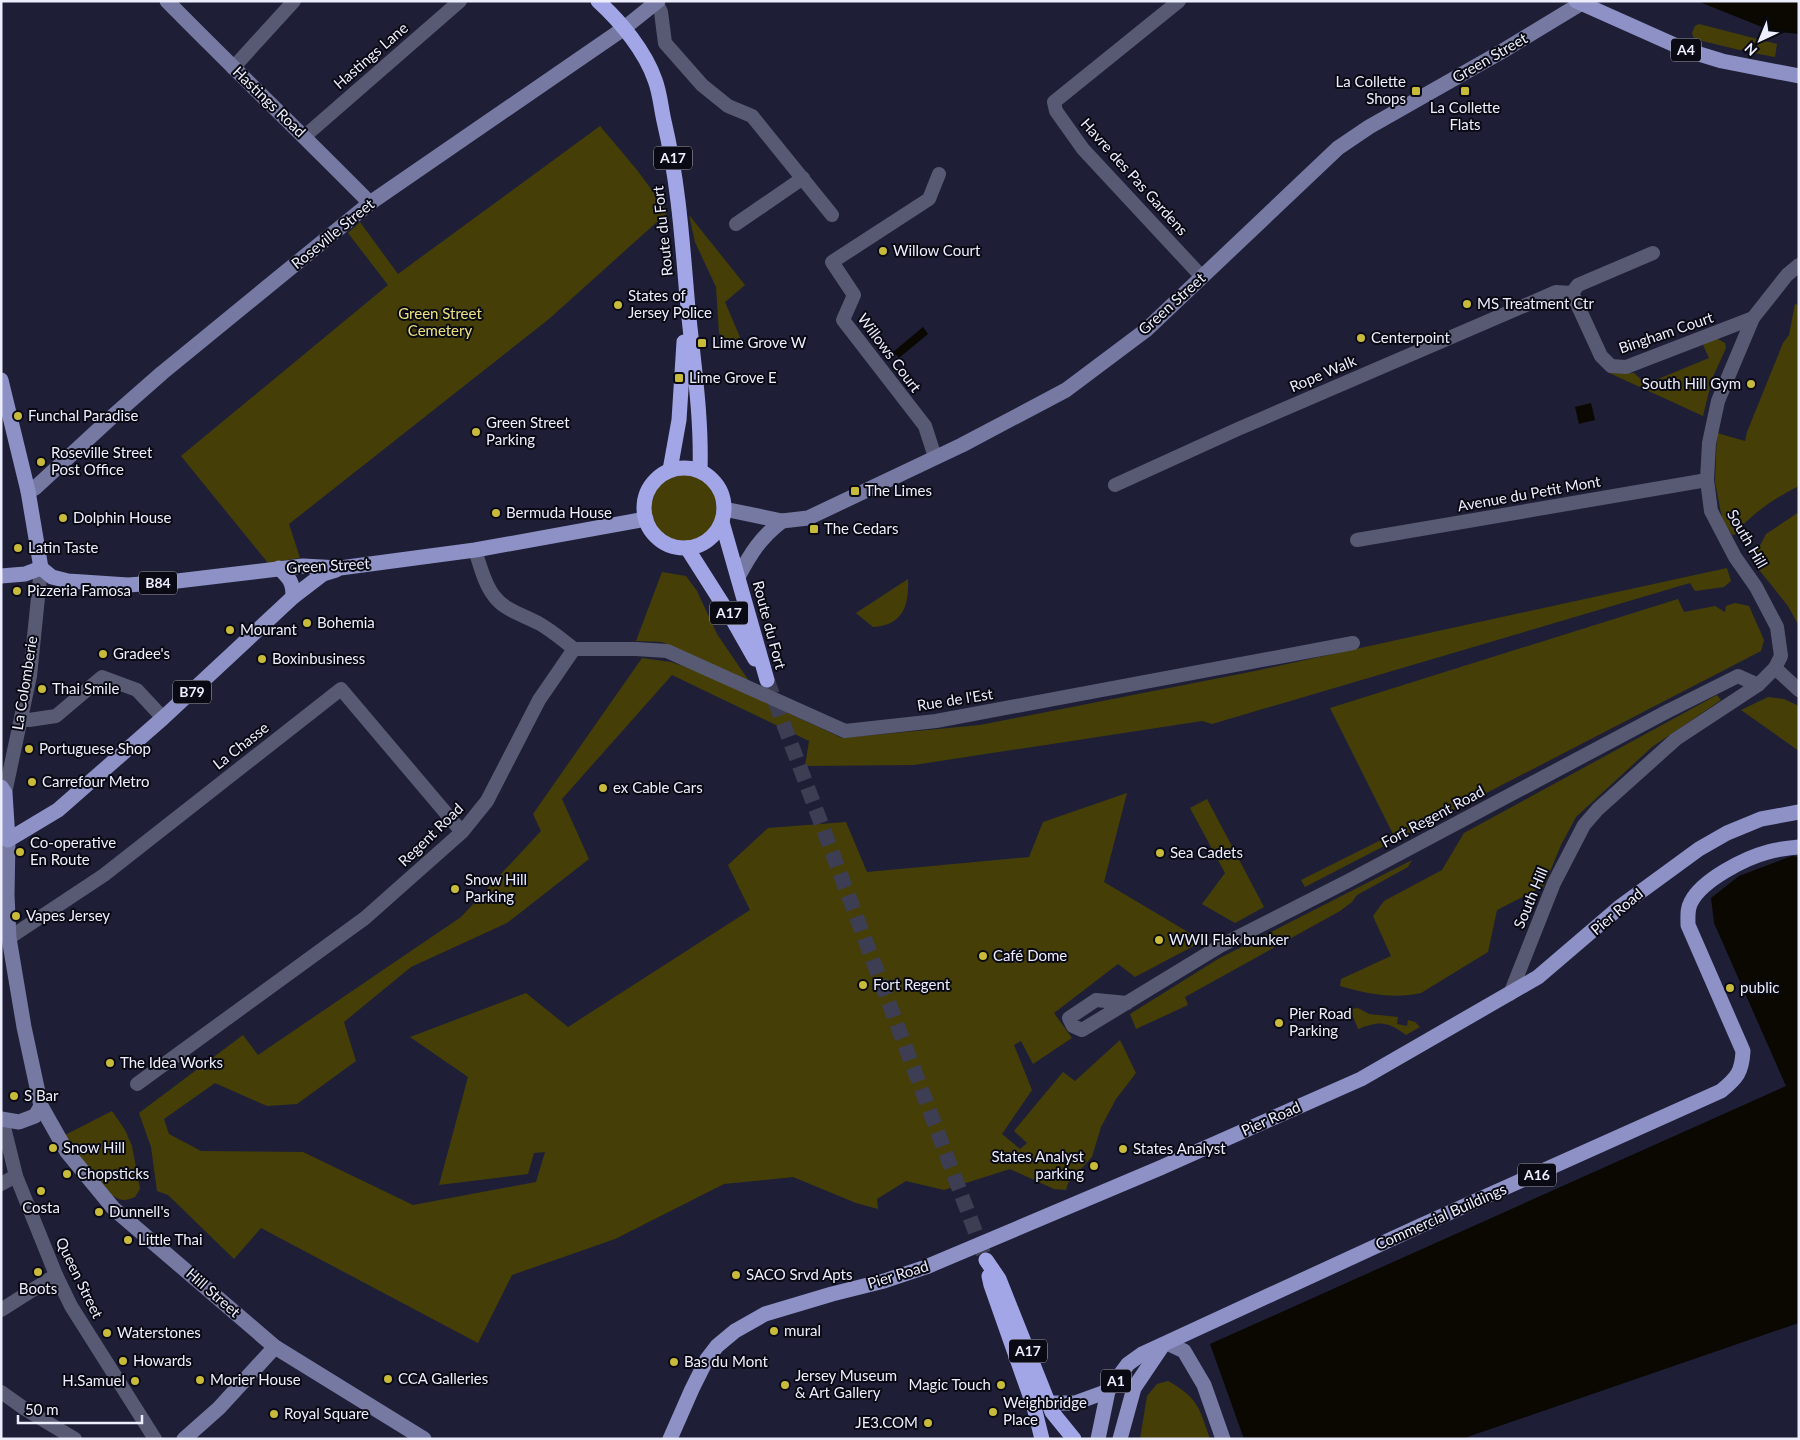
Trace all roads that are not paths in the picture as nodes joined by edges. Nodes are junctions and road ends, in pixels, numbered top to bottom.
1 (167, 1) edge
2 (294, 1) edge
3 (460, 1) edge
4 (598, 1) edge
5 (1179, 1) edge
6 (658, 2) edge
7 (1578, 3) edge
8 (623, 29) junction
9 (233, 68) junction
10 (1799, 76) edge
11 (305, 136) junction
12 (939, 174) dead end
13 (803, 178) junction
14 (370, 203) junction
15 (832, 215) dead end
16 (736, 224) dead end
17 (1653, 253) dead end
18 (1799, 264) edge
19 (1202, 277) junction
20 (1572, 293) junction
21 (687, 298) junction
22 (1753, 318) junction
23 (1, 380) edge
24 (936, 457) junction
25 (670, 470) junction
26 (700, 470) junction
27 (1707, 480) junction
28 (1115, 485) dead end
29 (28, 491) junction
30 (723, 516) junction
31 (646, 520) junction
32 (782, 522) junction
33 (1357, 540) dead end
34 (687, 548) junction
35 (475, 550) junction
36 (41, 568) junction
37 (279, 568) junction
38 (340, 568) junction
39 (1, 576) edge
40 (738, 577) junction
41 (293, 598) junction
42 (1353, 643) dead end
43 (574, 649) junction
44 (1775, 668) junction
45 (1758, 685) junction
46 (1799, 690) edge
47 (163, 718) junction
48 (21, 720) junction
49 (3, 790) edge
50 (1799, 812) edge
51 (462, 832) junction
52 (8, 840) junction
53 (1799, 847) edge
54 (9, 938) junction
55 (1510, 994) junction
56 (1127, 1003) dead end
57 (137, 1084) dead end
58 (41, 1106) junction
59 (2, 1119) edge
60 (16, 1176) junction
61 (1, 1184) edge
62 (56, 1275) junction
63 (1, 1310) edge
64 (1165, 1344) junction
65 (275, 1347) junction
66 (1108, 1391) junction
67 (1, 1392) edge
68 (1048, 1403) junction
69 (75, 1439) edge
70 (155, 1439) edge
71 (184, 1439) edge
72 (424, 1439) edge
73 (670, 1439) edge
74 (1042, 1439) edge
75 (1074, 1439) edge
76 (1098, 1439) edge
77 (1120, 1439) edge
78 (1223, 1439) edge

1 - 9 main road, Hastings Road
2 - 9 street
3 - 11 street, Hastings Lane
4 - 8 highway, Route du Fort / A17
5 - 19 street, Havre des Pas Gardens
6 - 8 main road, Roseville Street
6 - 13 street
7 - 10 main road, A4
7 - 19 main road, Green Street
8 - 14 main road, Roseville Street
8 - 21 highway, Route du Fort / A17
9 - 11 main road, Hastings Road
11 - 14 main road, Hastings Road
12 - 24 street, Willows Court
13 - 15 street
13 - 16 street
14 - 29 main road, Roseville Street
17 - 20 street, Rope Walk
18 - 22 street, South Hill
19 - 24 main road, Green Street
20 - 22 street, Bingham Court
20 - 28 street, Rope Walk
21 - 25 highway, Route du Fort
21 - 26 highway, Route du Fort / A17
22 - 27 street, South Hill
23 - 29 main road, La Colomberie
24 - 32 main road, Green Street
25 - 26 highway
25 - 31 highway
26 - 30 highway, A17
27 - 33 street, Avenue du Petit Mont
27 - 44 street, South Hill
29 - 36 main road, La Colomberie
30 - 32 main road, Green Street
30 - 34 highway
30 - 40 highway, Route du Fort / A17
31 - 34 highway
31 - 35 main road, Green Street / B79
32 - 40 main road
34 - 40 highway, Route du Fort / A17
35 - 38 main road, Green Street / B79
35 - 43 street
36 - 37 main road, Green Street / B84
36 - 39 main road
36 - 48 street, La Colomberie
37 - 38 main road, Green Street / B84
37 - 41 main road
38 - 41 main road, B79
41 - 47 main road, B79
42 - 43 street, Rue de l'Est
43 - 51 street, Regent Road
44 - 45 street, South Hill
44 - 46 street
45 - 55 street, South Hill
45 - 56 street, Fort Regent Road
47 - 48 street
47 - 52 main road, B79
48 - 49 street, La Colomberie
49 - 52 main road, La Colomberie
50 - 55 main road, Pier Road
51 - 54 street, La Chasse
51 - 57 street, Regent Road
52 - 54 main road, La Colomberie
53 - 64 main road, Commercial Buildings / A16
54 - 58 main road, La Colomberie
55 - 73 main road, Pier Road
58 - 59 main road
58 - 65 main road, Hill Street
59 - 60 street, Queen Street
60 - 61 street
60 - 62 street, Queen Street
62 - 63 street
62 - 70 street, Queen Street
64 - 66 main road, Commercial Buildings / A1
64 - 77 main road, Commercial Buildings / A1
64 - 78 main road
65 - 71 main road
65 - 72 main road, Hill Street
66 - 68 main road
66 - 76 main road, Commercial Buildings / A1
67 - 69 street
68 - 74 highway, A17
68 - 75 highway, A17

